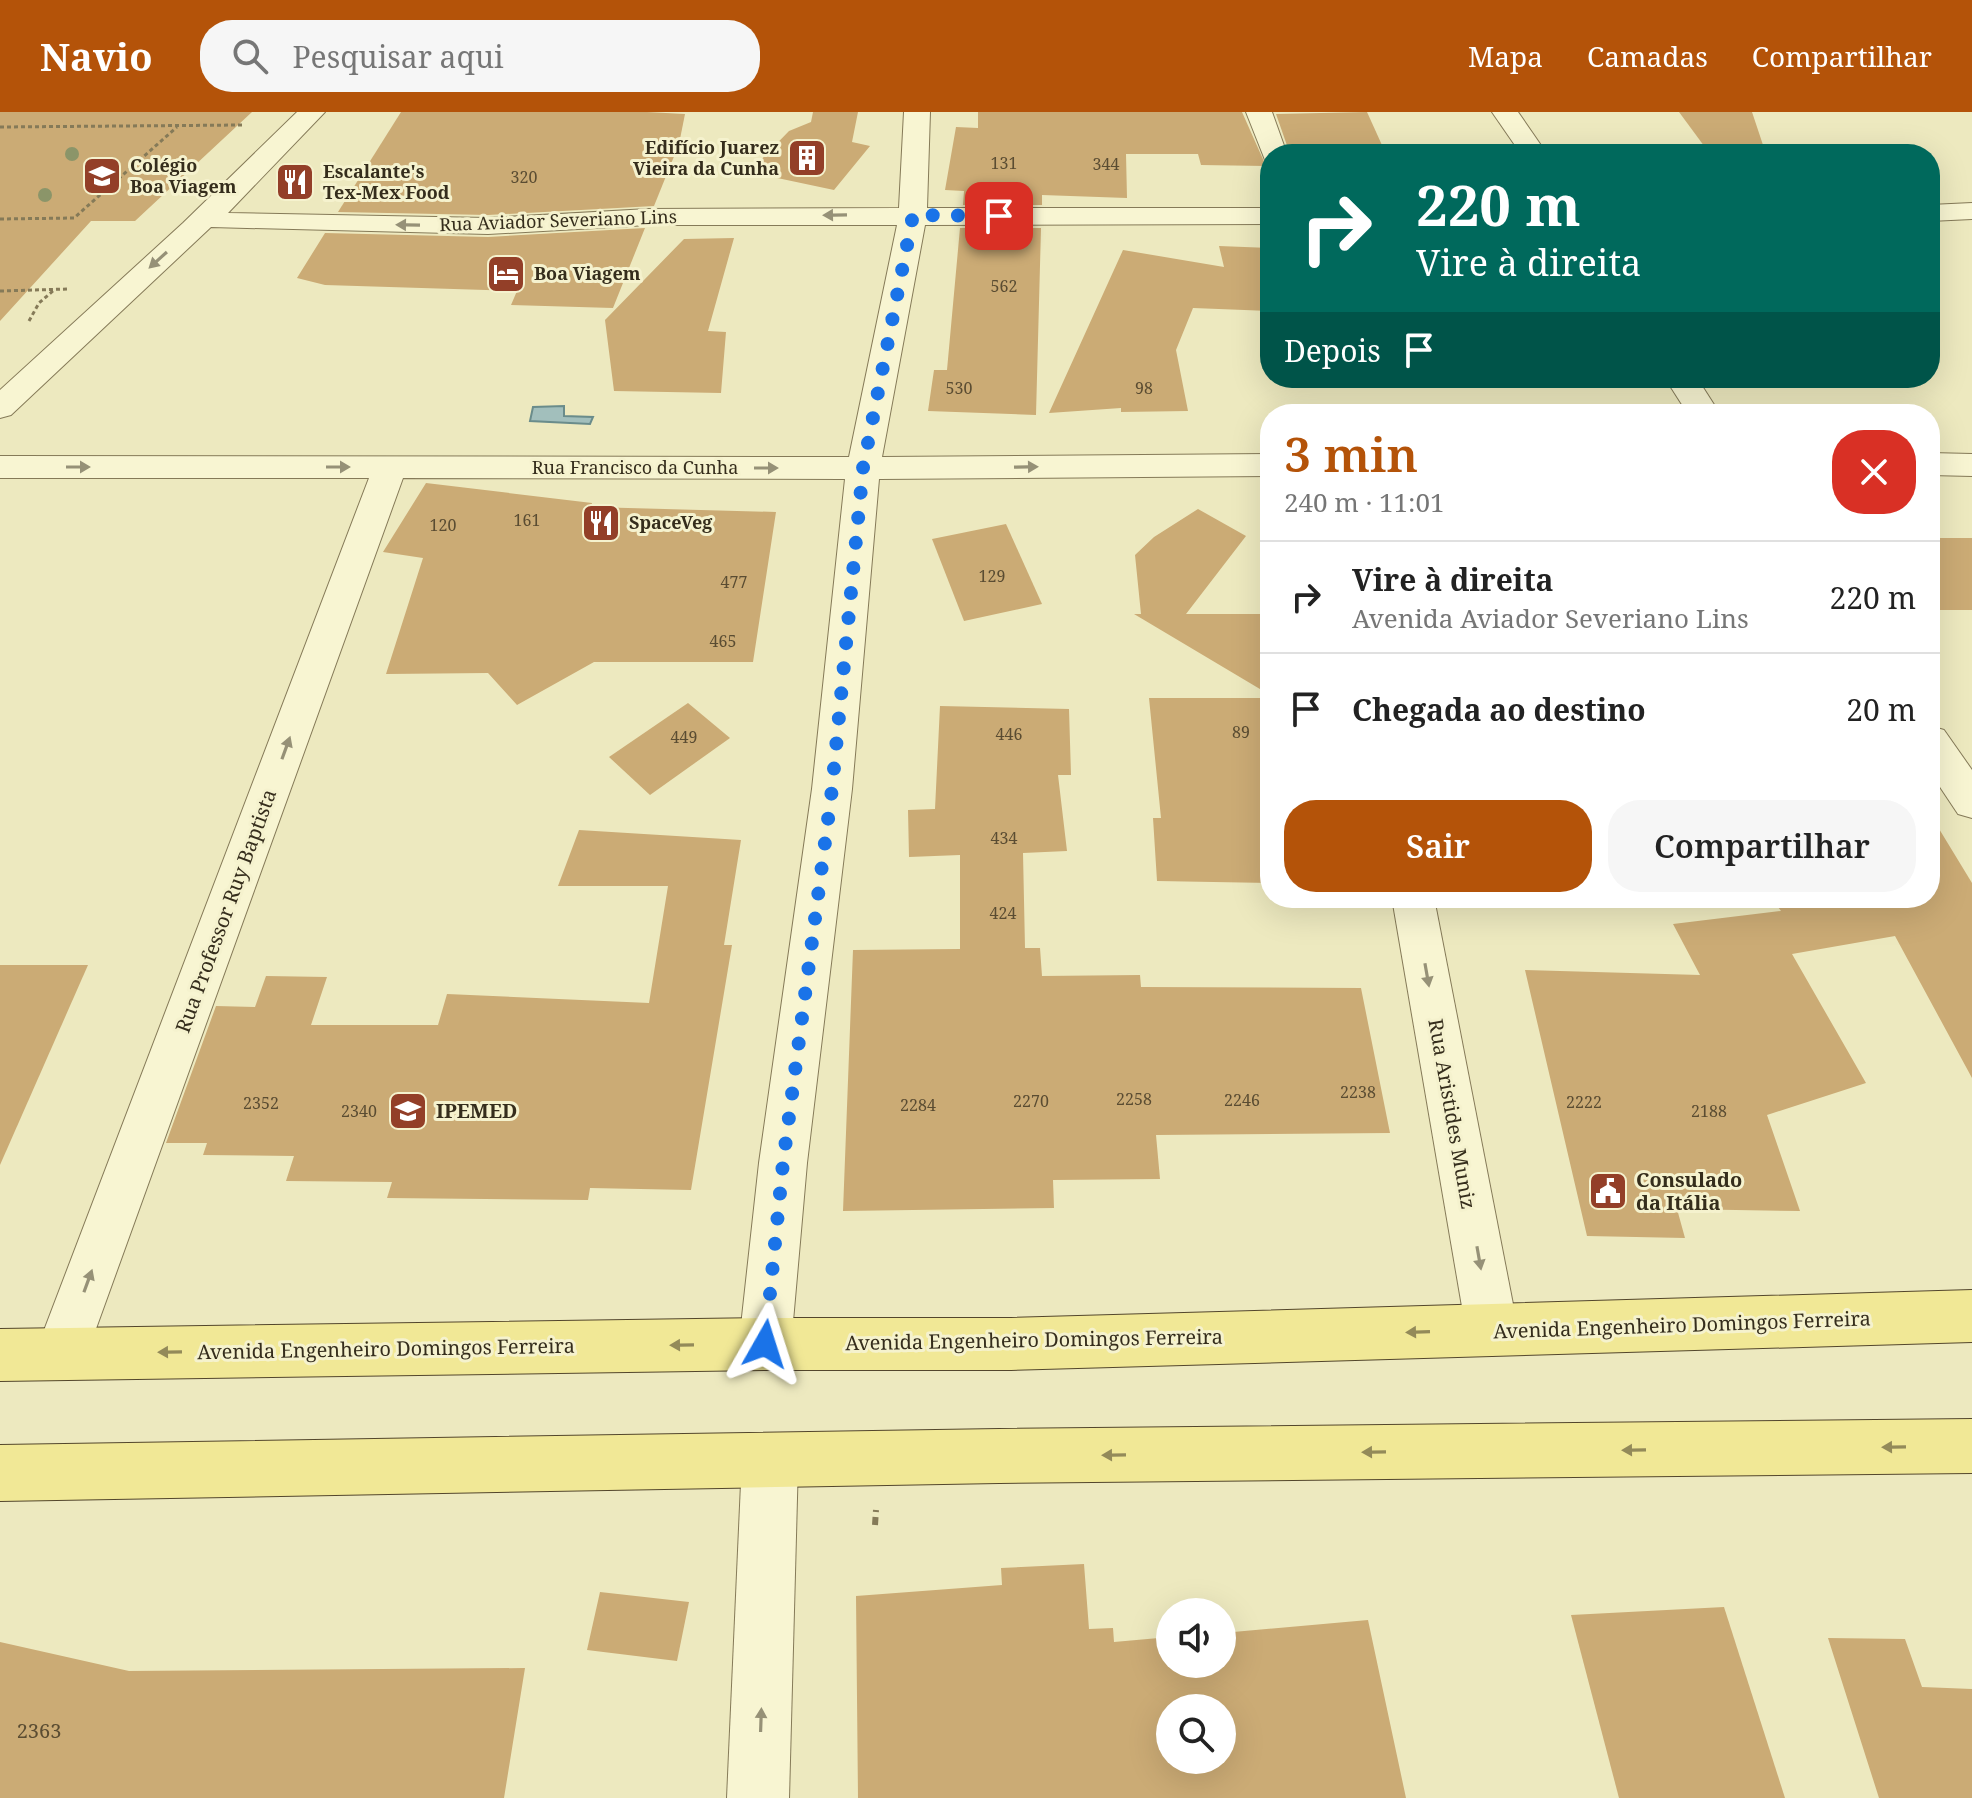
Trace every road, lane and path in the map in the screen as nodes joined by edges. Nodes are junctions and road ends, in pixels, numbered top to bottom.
1 (312, 112) edge
2 (917, 112) edge
3 (1259, 112) edge
4 (1505, 112) edge
5 (233, 120) dead end
6 (229, 125) junction
7 (247, 125) dead end
8 (177, 126) junction
9 (0, 127) edge
10 (1270, 144) edge
11 (1527, 144) edge
12 (1972, 211) edge
13 (1940, 213) edge
14 (913, 215) junction
15 (1260, 216) edge
16 (209, 219) junction
17 (1, 220) edge
18 (54, 290) dead end
19 (0, 291) edge
20 (40, 291) dead end
21 (29, 321) dead end
22 (0, 408) edge
23 (1940, 464) edge
24 (1260, 465) edge
25 (1972, 465) edge
26 (0, 467) edge
27 (390, 467) junction
28 (863, 468) junction
29 (1940, 756) edge
30 (1972, 802) edge
31 (1415, 908) edge
32 (1972, 1316) edge
33 (1492, 1330) junction
34 (765, 1344) junction
35 (61, 1354) junction
36 (0, 1355) edge
37 (1972, 1446) edge
38 (770, 1461) junction
39 (0, 1473) edge
40 (758, 1798) edge

1 - 16 street
2 - 14 street
3 - 10 street
4 - 11 street
5 - 6 path
6 - 7 path
6 - 8 path
8 - 9 path
8 - 17 path
12 - 13 street
14 - 15 street, Rua Aviador Severiano Lins
14 -> 16 street, Rua Aviador Severiano Lins
14 - 28 street
16 -> 22 street
18 - 21 path
19 - 20 path
23 - 25 street
28 -> 24 street, Rua Francisco da Cunha
26 -> 27 street, Rua Francisco da Cunha
27 -> 28 street, Rua Francisco da Cunha
35 -> 27 street, Rua Professor Ruy Baptista
28 - 34 street
29 - 30 street
31 -> 33 street, Rua Aristides Muniz
32 - 33 main road, Avenida Engenheiro Domingos Ferreira
33 -> 34 main road, Avenida Engenheiro Domingos Ferreira
34 -> 35 main road, Avenida Engenheiro Domingos Ferreira
35 - 36 main road, Avenida Engenheiro Domingos Ferreira
37 -> 38 main road
38 - 39 main road
40 -> 38 street

